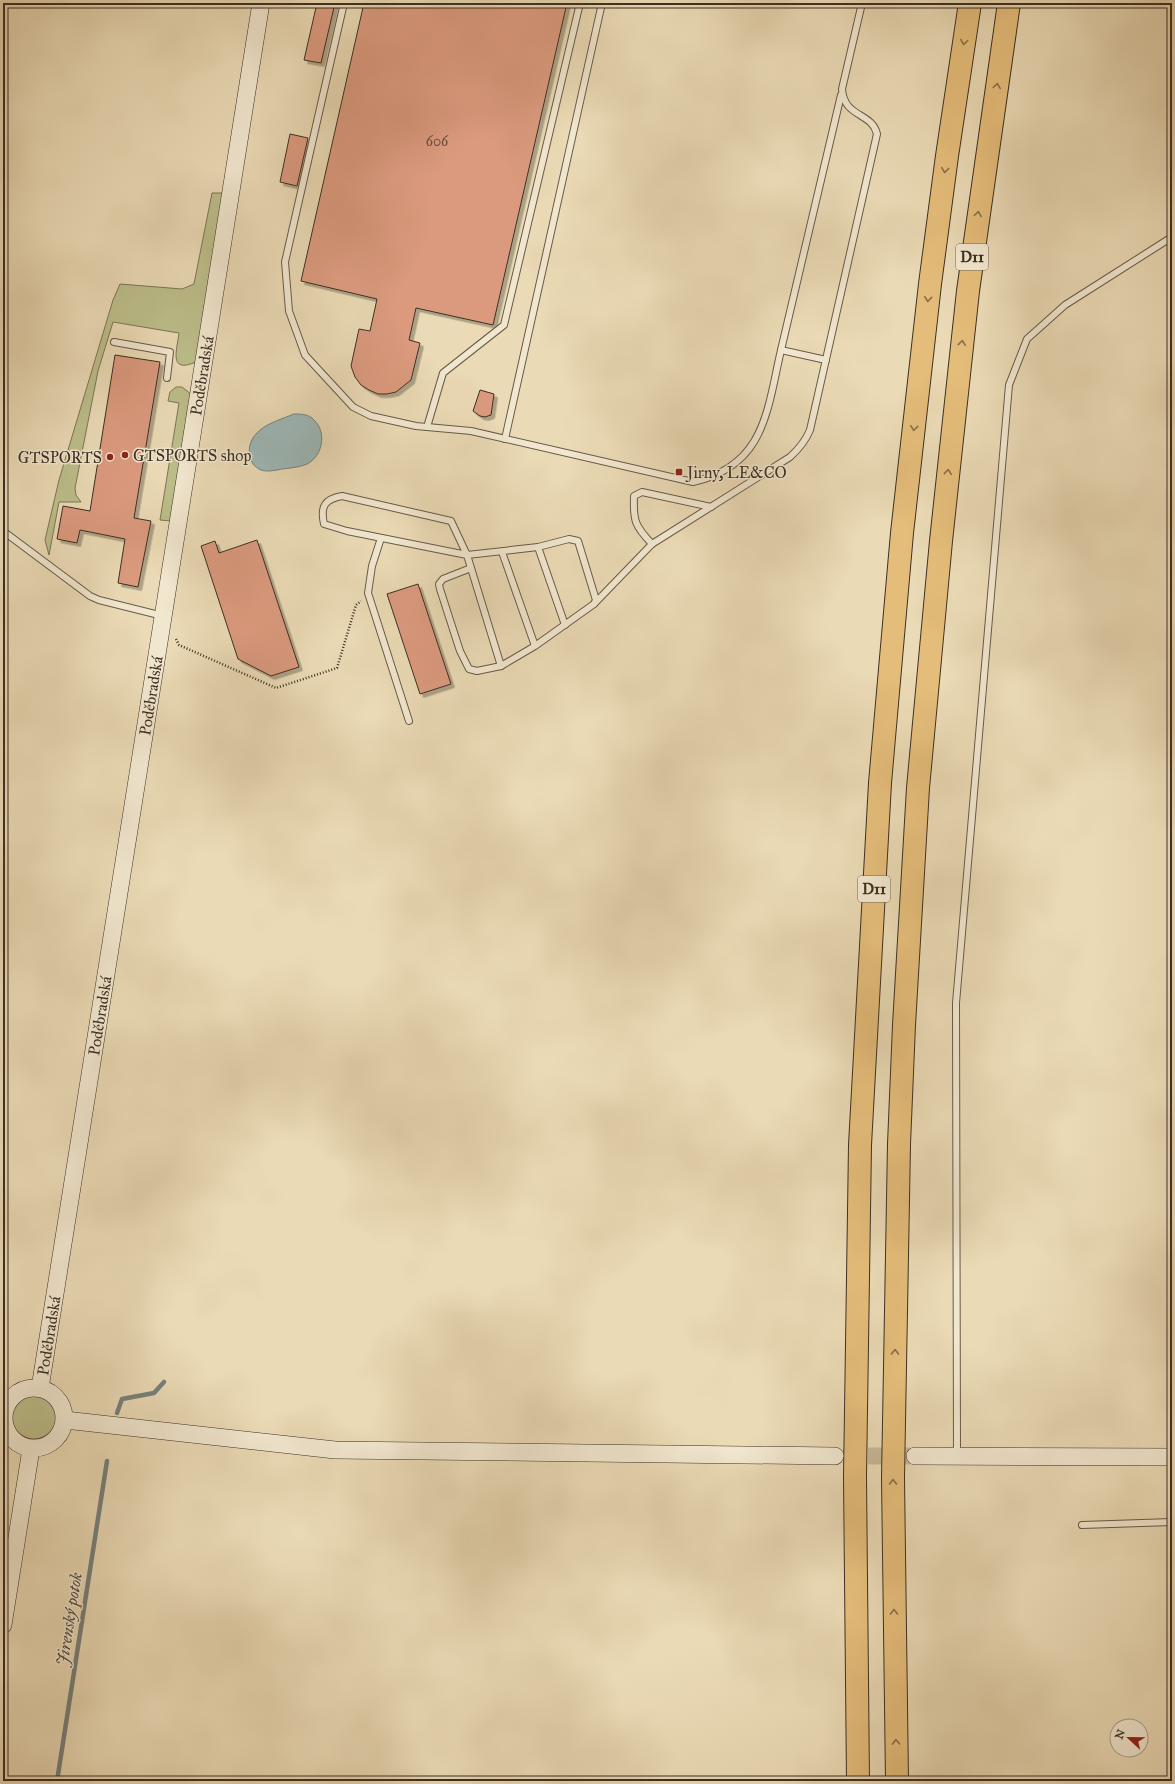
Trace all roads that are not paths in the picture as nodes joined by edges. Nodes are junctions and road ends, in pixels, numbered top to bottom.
1 (261, 3) edge
2 (344, 3) edge
3 (580, 3) edge
4 (602, 3) edge
5 (862, 3) edge
6 (970, 3) edge
7 (1009, 3) edge
8 (842, 90) junction
9 (1172, 237) edge
10 (114, 342) dead end
11 (782, 350) junction
12 (826, 360) junction
13 (167, 378) dead end
14 (427, 427) junction
15 (505, 439) junction
16 (711, 507) junction
17 (3, 531) edge
18 (382, 538) junction
19 (652, 544) junction
20 (538, 548) junction
21 (502, 552) junction
22 (467, 555) junction
23 (470, 568) junction
24 (594, 604) junction
25 (164, 617) junction
26 (565, 625) junction
27 (535, 646) junction
28 (501, 666) junction
29 (409, 721) dead end
30 (40, 1388) junction
31 (4, 1411) edge
32 (65, 1420) junction
33 (6, 1438) edge
34 (32, 1449) junction
35 (835, 1456) tunnel mouth
36 (915, 1456) tunnel mouth
37 (958, 1456) junction
38 (1172, 1457) edge
39 (1172, 1522) edge
40 (1082, 1525) dead end
41 (3, 1625) edge
42 (858, 1781) edge
43 (897, 1781) edge

1 - 25 main road, Poděbradská
2 - 14 lane
3 - 14 lane
4 - 15 lane
5 - 8 lane
6 -> 42 highway, D11
43 -> 7 highway, D11
8 - 11 lane
8 - 12 lane
9 - 37 lane
10 - 13 lane
11 - 12 lane
11 - 15 lane
12 - 16 lane
14 - 15 lane
16 - 19 lane
16 - 19 lane
17 - 25 lane
18 - 22 lane
18 - 22 lane
18 - 29 lane
19 - 24 lane
20 - 21 lane
20 - 24 lane
20 - 26 lane
21 - 22 lane
21 - 27 lane
22 - 23 lane
23 - 28 lane
23 - 28 lane
24 - 26 lane
25 - 30 main road, Poděbradská
26 - 27 lane
27 - 28 lane
30 - 31 main road, Poděbradská
30 - 32 main road, Poděbradská
31 - 33 main road, Poděbradská
32 - 34 main road
32 - 35 main road
33 - 34 main road, Poděbradská
34 - 41 main road
36 - 37 main road
37 - 38 main road
39 - 40 lane

